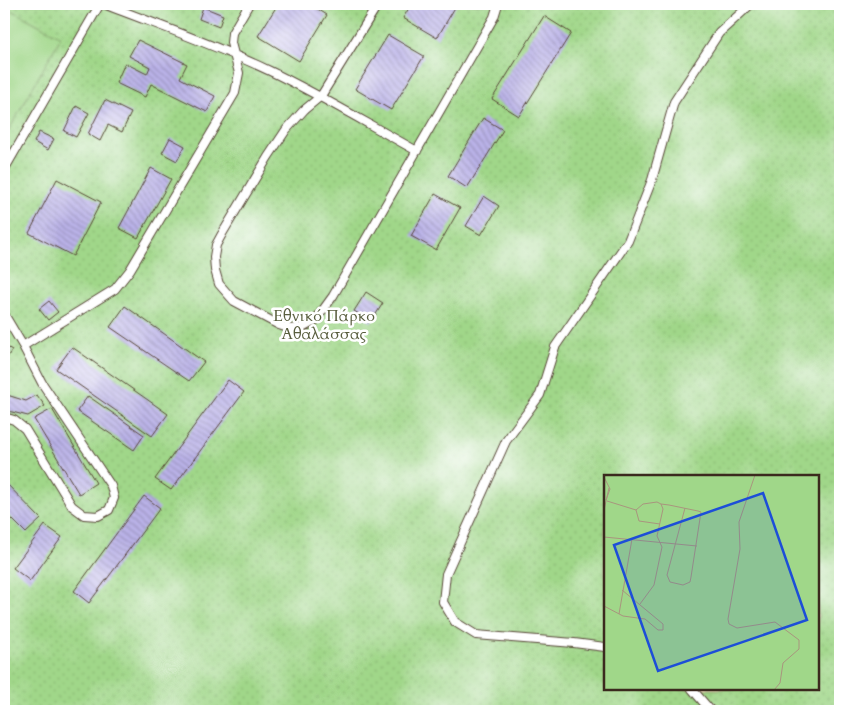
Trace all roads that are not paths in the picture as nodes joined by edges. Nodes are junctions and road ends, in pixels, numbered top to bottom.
1 (100, 4) edge
2 (104, 4) edge
3 (249, 4) edge
4 (378, 4) edge
5 (498, 4) edge
6 (751, 4) edge
7 (235, 55) junction
8 (321, 96) junction
9 (417, 152) junction
10 (4, 170) edge
11 (4, 314) edge
12 (24, 346) junction
13 (4, 417) edge
14 (604, 647) edge
15 (693, 690) edge
16 (711, 711) edge

1 - 10 lane
2 - 7 lane
3 - 7 lane
4 - 8 lane
5 - 9 lane
6 - 14 lane
7 - 8 lane
7 - 12 lane
8 - 9 lane
8 - 9 lane
11 - 12 lane
12 - 13 lane
15 - 16 lane

